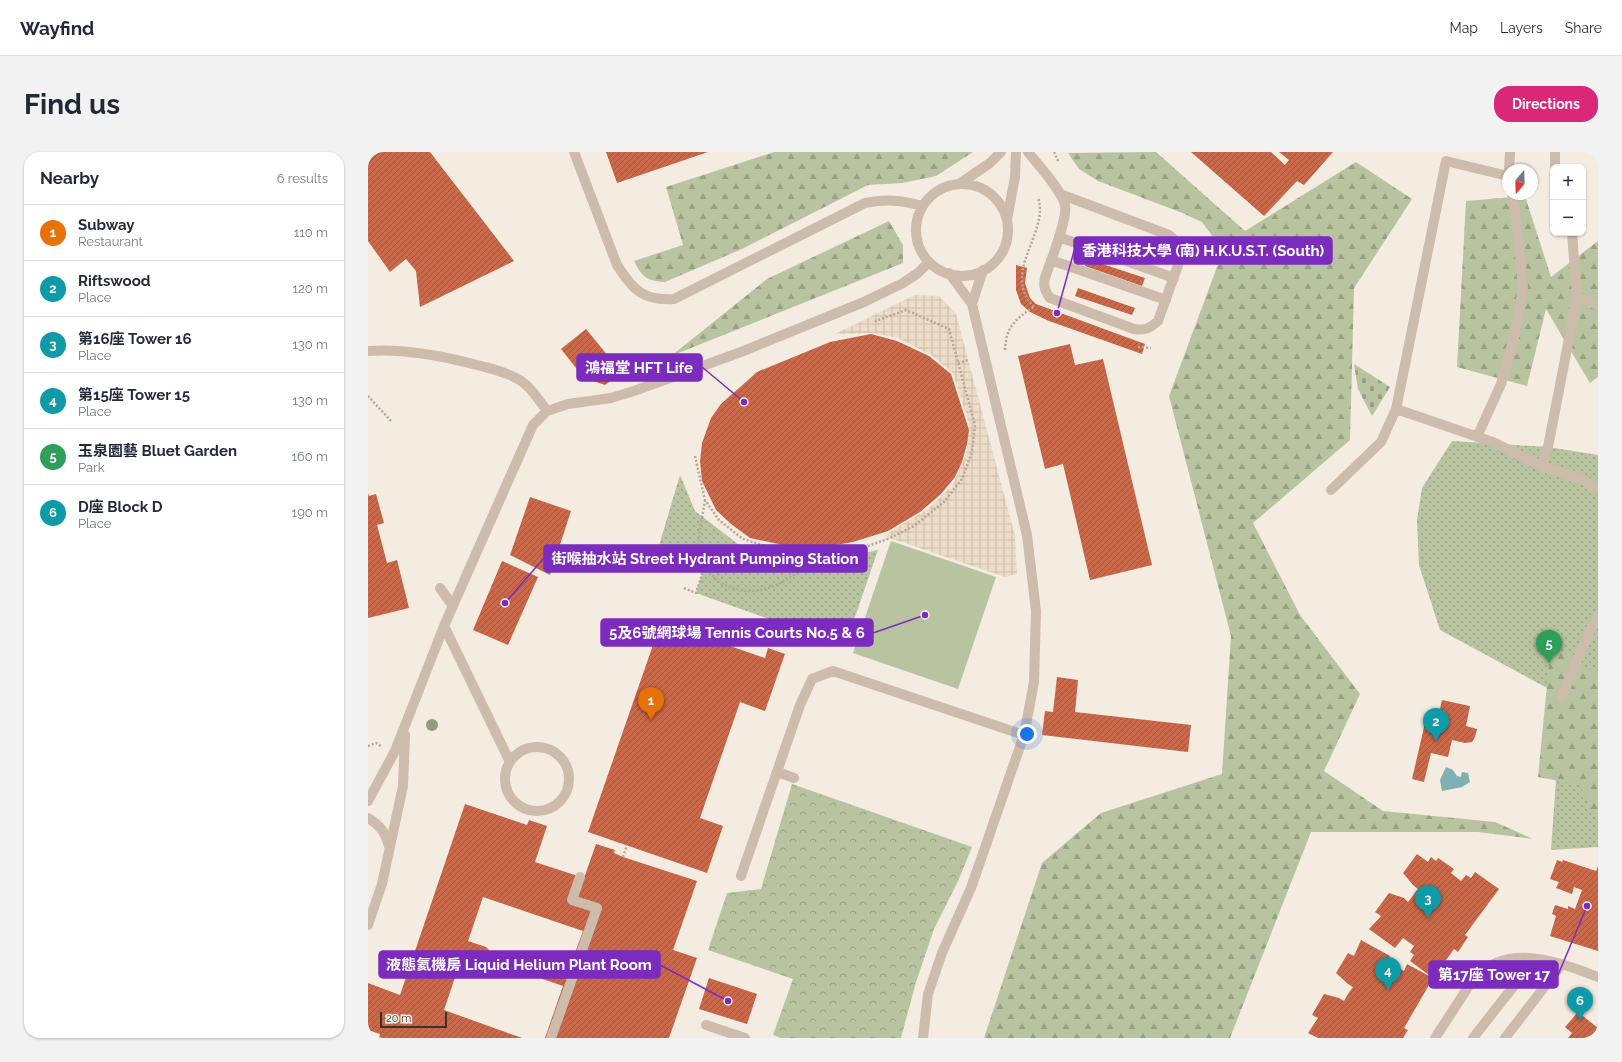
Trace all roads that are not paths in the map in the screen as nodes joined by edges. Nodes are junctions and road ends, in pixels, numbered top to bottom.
1 (574, 152) edge
2 (1001, 152) edge
3 (1016, 152) edge
4 (1028, 152) edge
5 (1510, 152) edge
6 (1555, 152) edge
7 (1509, 164) edge
8 (1555, 164) edge
9 (1502, 175) edge
10 (959, 184) junction
11 (1060, 194) junction
12 (1513, 200) edge
13 (922, 206) junction
14 (1007, 221) junction
15 (1572, 236) edge
16 (1059, 237) junction
17 (1051, 260) junction
18 (929, 262) junction
19 (983, 270) junction
20 (949, 273) junction
21 (1174, 278) junction
22 (1577, 297) junction
23 (1166, 300) junction
24 (972, 304) junction
25 (1598, 305) edge
26 (368, 351) edge
27 (1396, 409) junction
28 (547, 411) junction
29 (1477, 437) junction
30 (1541, 466) junction
31 (1598, 488) edge
32 (1331, 490) dead end
33 (440, 588) dead end
34 (454, 606) junction
35 (1598, 618) edge
36 (444, 626) junction
37 (1562, 696) dead end
38 (405, 728) junction
39 (1024, 735) junction
40 (510, 762) junction
41 (778, 772) junction
42 (794, 778) dead end
43 (368, 801) edge
44 (368, 818) edge
45 (389, 846) junction
46 (741, 876) dead end
47 (580, 877) dead end
48 (368, 925) edge
49 (1535, 959) junction
50 (1562, 964) junction
51 (1598, 977) edge
52 (706, 1025) dead end
53 (551, 1038) edge
54 (745, 1038) edge
55 (923, 1038) edge
56 (1435, 1038) edge
57 (1473, 1038) edge
58 (1505, 1038) edge

1 - 13 street
2 - 10 street
3 - 14 street
4 - 11 street
5 - 7 street
6 - 8 street
9 - 27 street
10 - 13 street
10 - 14 street
11 - 16 street
11 - 21 street
12 - 29 street
13 - 18 street
14 - 19 street
15 - 22 street
16 - 17 street
16 - 21 street
17 - 23 street
17 - 23 street
18 - 20 street
18 - 28 street
19 - 20 street
19 - 24 street
20 - 24 street
21 - 23 street
22 - 25 street
22 - 30 street
24 - 39 street
26 - 28 street
27 - 29 street
27 - 32 street
28 - 34 street
29 - 30 street
30 - 31 street
33 - 34 street
34 - 36 street
35 - 37 street
36 - 38 street
36 - 40 street
38 - 43 street
38 - 45 street
39 - 41 street
39 - 55 street
40 - 40 street
41 - 42 street
41 - 46 street
44 - 45 street
45 - 48 street
47 - 53 street
49 - 50 street
49 - 56 street
49 - 57 street
50 - 51 street
50 - 58 street
52 - 54 street

